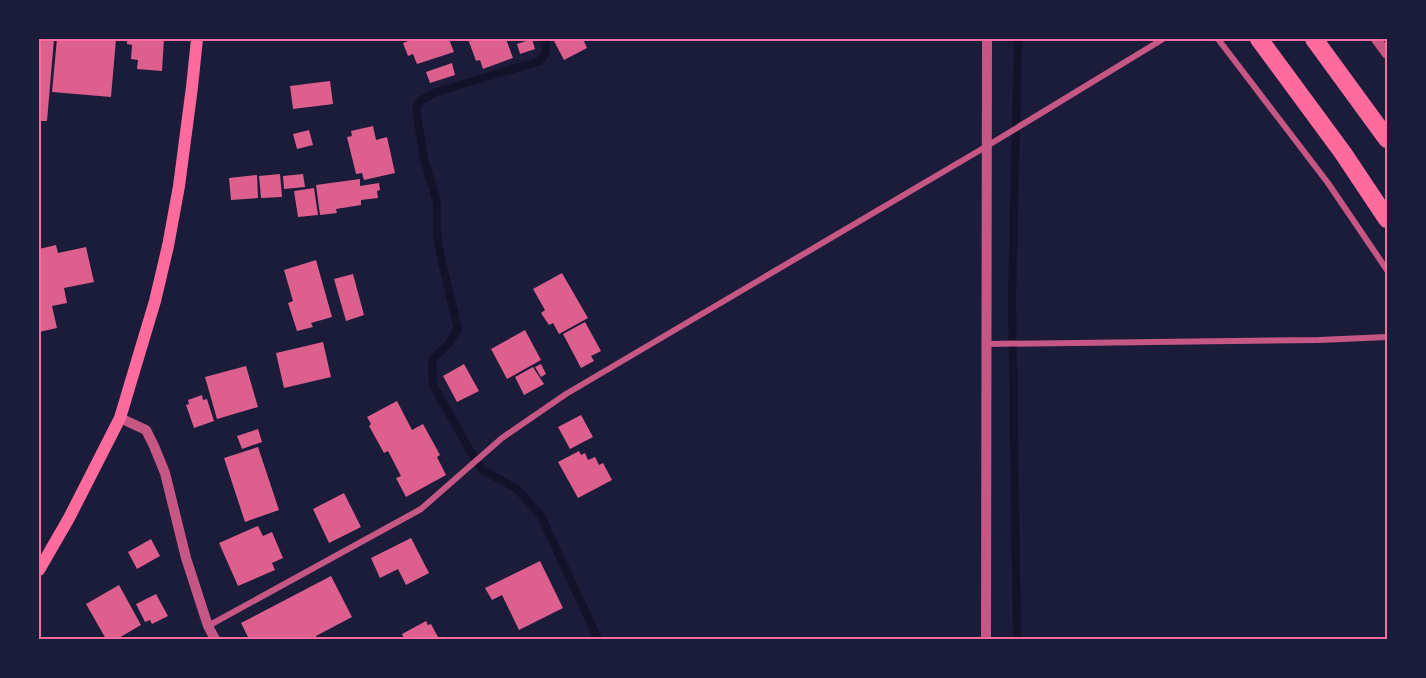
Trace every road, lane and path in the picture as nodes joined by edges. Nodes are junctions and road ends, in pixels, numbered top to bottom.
1 (197, 39) edge
2 (987, 39) edge
3 (1163, 39) edge
4 (1218, 39) edge
5 (1259, 39) edge
6 (1314, 39) edge
7 (1376, 39) edge
8 (1387, 54) edge
9 (1387, 140) edge
10 (987, 146) junction
11 (1387, 219) edge
12 (1387, 270) edge
13 (1387, 337) edge
14 (986, 344) junction
15 (120, 418) junction
16 (39, 570) edge
17 (208, 626) junction
18 (215, 639) edge
19 (986, 639) edge

1 - 15 main road
2 - 10 street
3 - 10 street
4 - 12 street
5 - 11 highway
6 - 9 highway
7 - 8 street
10 - 14 street
10 - 17 street
13 - 14 street
14 - 19 street
15 - 16 main road
15 - 17 street
17 - 18 street

